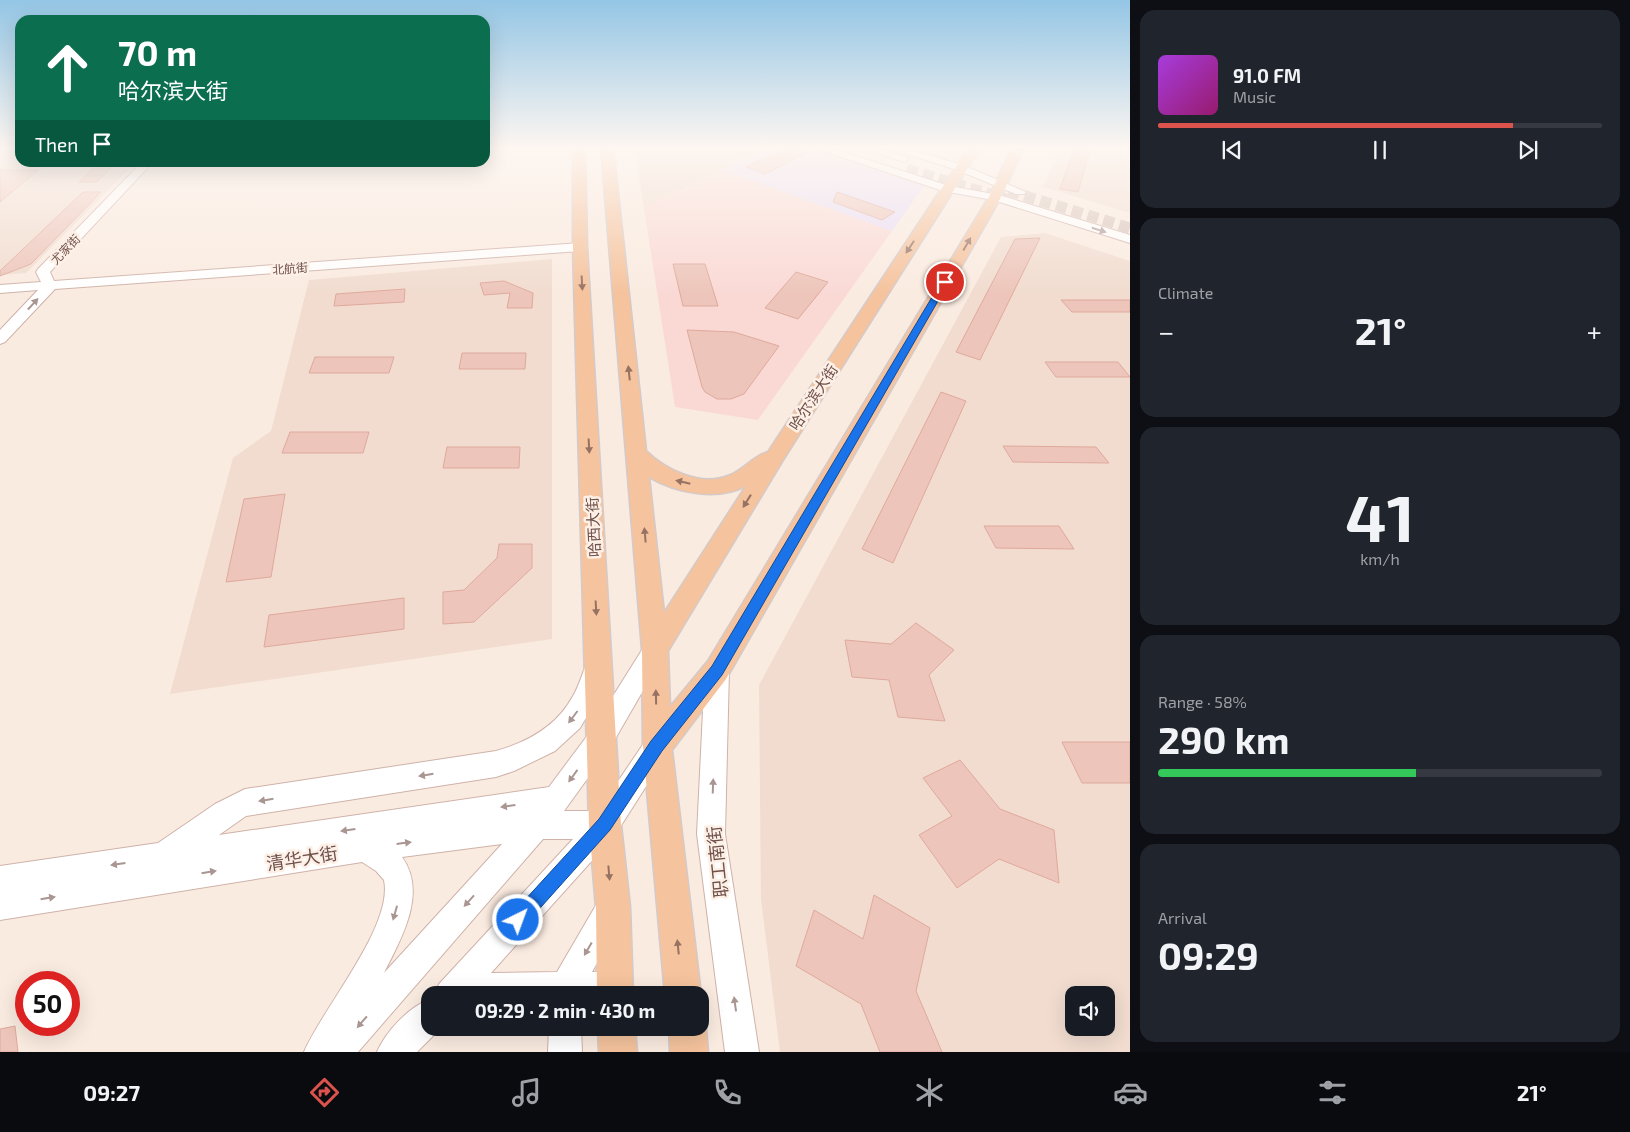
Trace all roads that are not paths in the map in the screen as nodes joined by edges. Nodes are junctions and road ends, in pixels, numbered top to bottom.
1 (109, 196) edge
2 (115, 196) edge
3 (579, 196) edge
4 (612, 196) edge
5 (942, 196) edge
6 (995, 196) edge
7 (1012, 196) tunnel mouth
8 (1130, 239) edge
9 (580, 248) junction
10 (50, 286) junction
11 (34, 287) junction
12 (0, 289) edge
13 (0, 322) edge
14 (0, 340) edge
15 (638, 454) junction
16 (776, 454) junction
17 (655, 648) junction
18 (599, 657) junction
19 (717, 670) junction
20 (602, 736) junction
21 (657, 746) junction
22 (557, 799) junction
23 (537, 825) junction
24 (605, 825) junction
25 (362, 848) junction
26 (154, 858) junction
27 (0, 881) edge
28 (0, 905) edge
29 (613, 907) junction
30 (458, 986) edge
31 (568, 986) edge
32 (615, 986) edge
33 (682, 986) edge
34 (421, 1024) edge
35 (565, 1036) edge
36 (617, 1036) edge
37 (687, 1036) edge
38 (321, 1052) edge
39 (336, 1052) edge
40 (394, 1052) edge
41 (566, 1052) edge
42 (618, 1052) edge
43 (689, 1052) edge
44 (742, 1052) edge

1 - 11 main road, 尤家街
2 - 10 main road, 尤家街
3 - 9 main road, 哈西大街
15 -> 4 main road
5 -> 16 main road, 哈尔滨大街
19 -> 6 main road
7 -> 8 main road
9 - 10 main road, 北航街
9 -> 18 main road, 哈西大街
10 - 11 main road, 北航街
14 -> 10 main road, 尤家街
11 - 12 main road, 北航街
11 - 13 main road, 尤家街
16 -> 15 main road
17 -> 15 main road
16 -> 17 main road, 哈尔滨大街
17 - 20 main road
21 -> 17 main road
18 - 20 main road, 哈西大街
18 -> 26 main road
19 - 21 main road
44 -> 19 main road, 职工南街
20 -> 22 main road
20 - 24 main road, 哈西大街
21 - 24 main road
33 -> 21 main road
22 - 23 main road
22 -> 26 main road, 清华大街
23 - 24 main road, 清华大街
25 -> 23 main road, 清华大街
23 -> 39 main road
24 -> 29 main road, 哈西大街
24 - 30 main road
28 -> 25 main road, 清华大街
25 -> 38 main road
26 -> 27 main road, 清华大街
29 -> 31 main road
29 - 32 main road
34 - 40 main road
35 - 41 main road
36 - 42 main road
37 - 43 main road

